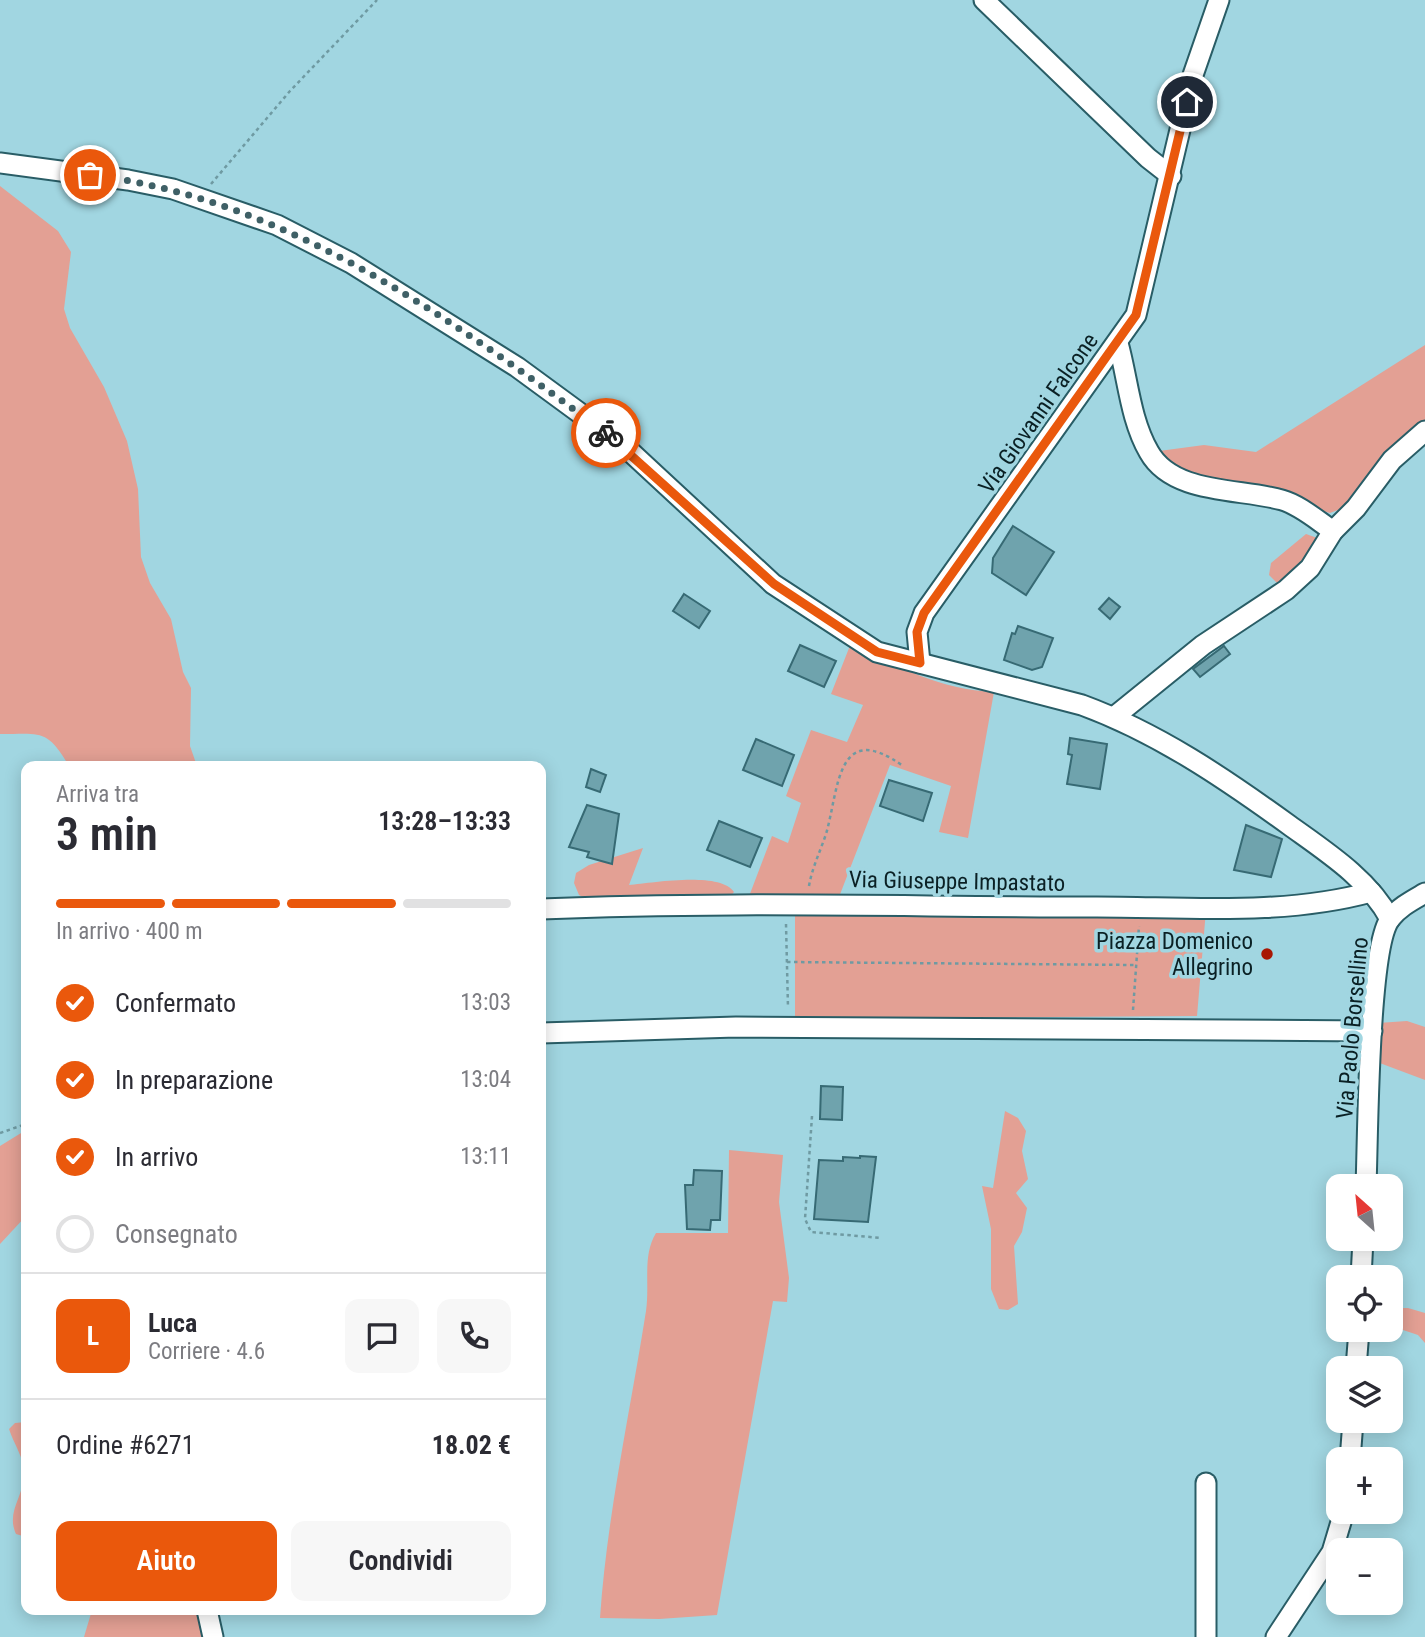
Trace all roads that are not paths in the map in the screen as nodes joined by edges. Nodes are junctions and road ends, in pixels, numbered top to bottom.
1 (984, 0) edge
2 (1219, 0) edge
3 (0, 163) edge
4 (1171, 176) junction
5 (1118, 343) junction
6 (1425, 431) edge
7 (1333, 531) junction
8 (920, 663) junction
9 (1114, 717) junction
10 (1371, 892) junction
11 (1425, 893) edge
12 (546, 909) edge
13 (1390, 919) junction
14 (1372, 1031) junction
15 (546, 1033) edge
16 (1366, 1174) edge
17 (1206, 1483) dead end
18 (1340, 1524) edge
19 (208, 1615) edge
20 (213, 1637) edge
21 (1206, 1637) edge
22 (1276, 1637) edge

1 - 4 street
2 - 4 street, Via Giovanni Falcone
3 - 8 street
4 - 5 street, Via Giovanni Falcone
5 - 7 street
5 - 8 street, Via Giovanni Falcone
6 - 7 street
7 - 9 street
8 - 9 street
9 - 10 street
10 - 12 street, Via Giuseppe Impastato
10 - 13 street
11 - 13 street, Via Paolo Borsellino
13 - 14 street, Via Paolo Borsellino
14 - 15 street
14 - 16 street, Via Paolo Borsellino
17 - 21 street
18 - 22 street
19 - 20 street

